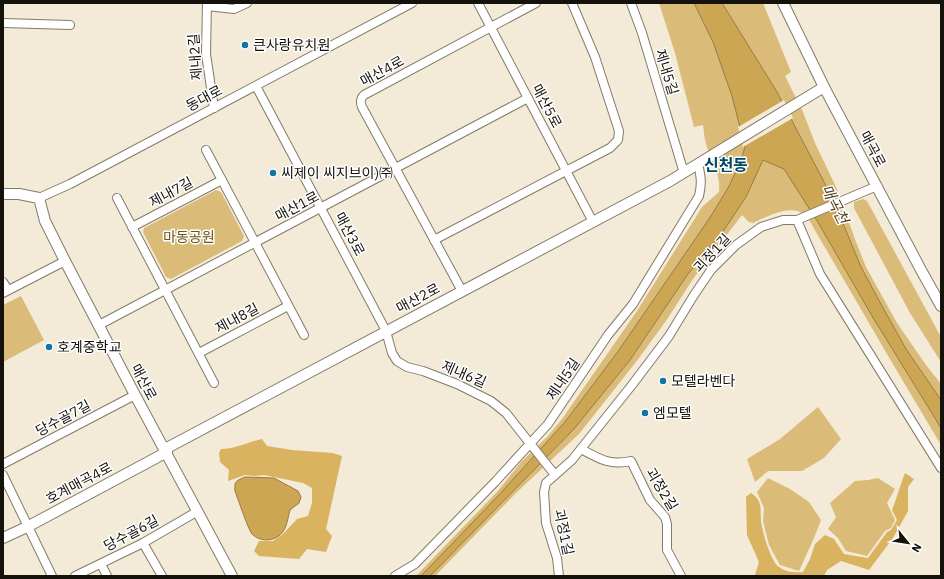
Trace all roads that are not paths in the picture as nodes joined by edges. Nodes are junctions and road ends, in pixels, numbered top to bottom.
1 (247, 3) edge
2 (412, 3) edge
3 (478, 3) edge
4 (536, 3) edge
5 (572, 3) edge
6 (631, 3) edge
7 (783, 3) edge
8 (207, 4) edge
9 (3, 23) edge
10 (70, 25) dead end
11 (490, 27) junction
12 (256, 86) junction
13 (824, 87) junction
14 (528, 98) junction
15 (214, 108) junction
16 (206, 150) dead end
17 (702, 162) junction
18 (395, 168) junction
19 (566, 170) junction
20 (684, 173) junction
21 (222, 180) junction
22 (877, 186) junction
23 (3, 194) edge
24 (39, 198) junction
25 (117, 198) dead end
26 (321, 208) junction
27 (797, 220) junction
28 (593, 222) junction
29 (132, 227) junction
30 (434, 240) junction
31 (254, 243) junction
32 (65, 261) junction
33 (3, 282) edge
34 (166, 290) junction
35 (462, 291) junction
36 (6, 292) edge
37 (288, 306) junction
38 (941, 306) edge
39 (99, 325) junction
40 (386, 331) junction
41 (304, 335) dead end
42 (199, 353) junction
43 (214, 382) dead end
44 (135, 395) junction
45 (531, 446) junction
46 (581, 449) junction
47 (166, 450) junction
48 (3, 464) edge
49 (941, 468) edge
50 (552, 472) junction
51 (3, 475) edge
52 (198, 511) junction
53 (27, 526) junction
54 (3, 538) edge
55 (143, 543) junction
56 (101, 564) junction
57 (52, 576) edge
58 (75, 576) edge
59 (107, 576) edge
60 (162, 576) edge
61 (232, 576) edge
62 (395, 576) edge
63 (559, 576) edge
64 (681, 576) edge

1 - 8 street
2 - 12 street, 동대로
3 - 11 street, 매산5로
4 - 11 street, 매산4로
5 - 19 street
6 - 20 street, 제내5길
7 - 13 street, 매곡로
8 - 15 street, 제내2길
9 - 10 street
11 - 14 street, 매산5로
11 - 18 street, 매산4로
12 - 15 street, 동대로
12 - 26 street, 매산3로
13 - 17 street, 매산2로
13 - 22 street, 매곡로
14 - 18 street, 매산1로
14 - 19 street, 매산5로
15 - 24 street, 동대로
16 - 21 street
17 - 20 street, 매산2로
17 - 45 street, 제내5길
18 - 26 street, 매산1로
18 - 30 street, 매산4로
19 - 28 street, 매산5로
19 - 30 street
20 - 28 street, 매산2로
21 - 29 street, 제내7길
21 - 31 street
22 - 27 street, 괴정1길
22 - 38 street, 매곡로
23 - 24 street
24 - 32 street, 매산로
25 - 29 street
26 - 31 street, 매산1로
26 - 40 street, 매산3로
27 - 46 street, 괴정1길
27 - 49 street
28 - 35 street, 매산2로
29 - 34 street
30 - 35 street, 매산4로
31 - 34 street, 매산1로
31 - 37 street
32 - 36 street
32 - 39 street, 매산로
33 - 36 street
34 - 39 street, 매산1로
34 - 42 street
35 - 40 street, 매산2로
37 - 41 street
37 - 42 street, 제내8길
39 - 44 street, 매산로
40 - 45 street, 제내6길
40 - 47 street, 매산2로
42 - 43 street
44 - 47 street, 매산로
44 - 48 street, 당수골7길
45 - 50 street, 제내6길
45 - 62 street, 제내5길
46 - 50 street, 괴정1길
46 - 64 street, 괴정2길
47 - 52 street, 매산로
47 - 53 street, 호계매곡4로
50 - 63 street, 괴정1길
51 - 53 street
52 - 55 street, 당수골6길
52 - 61 street, 매산로
53 - 54 street, 호계매곡4로
53 - 57 street
55 - 56 street, 당수골6길
55 - 60 street
56 - 58 street, 당수골6길
56 - 59 street

